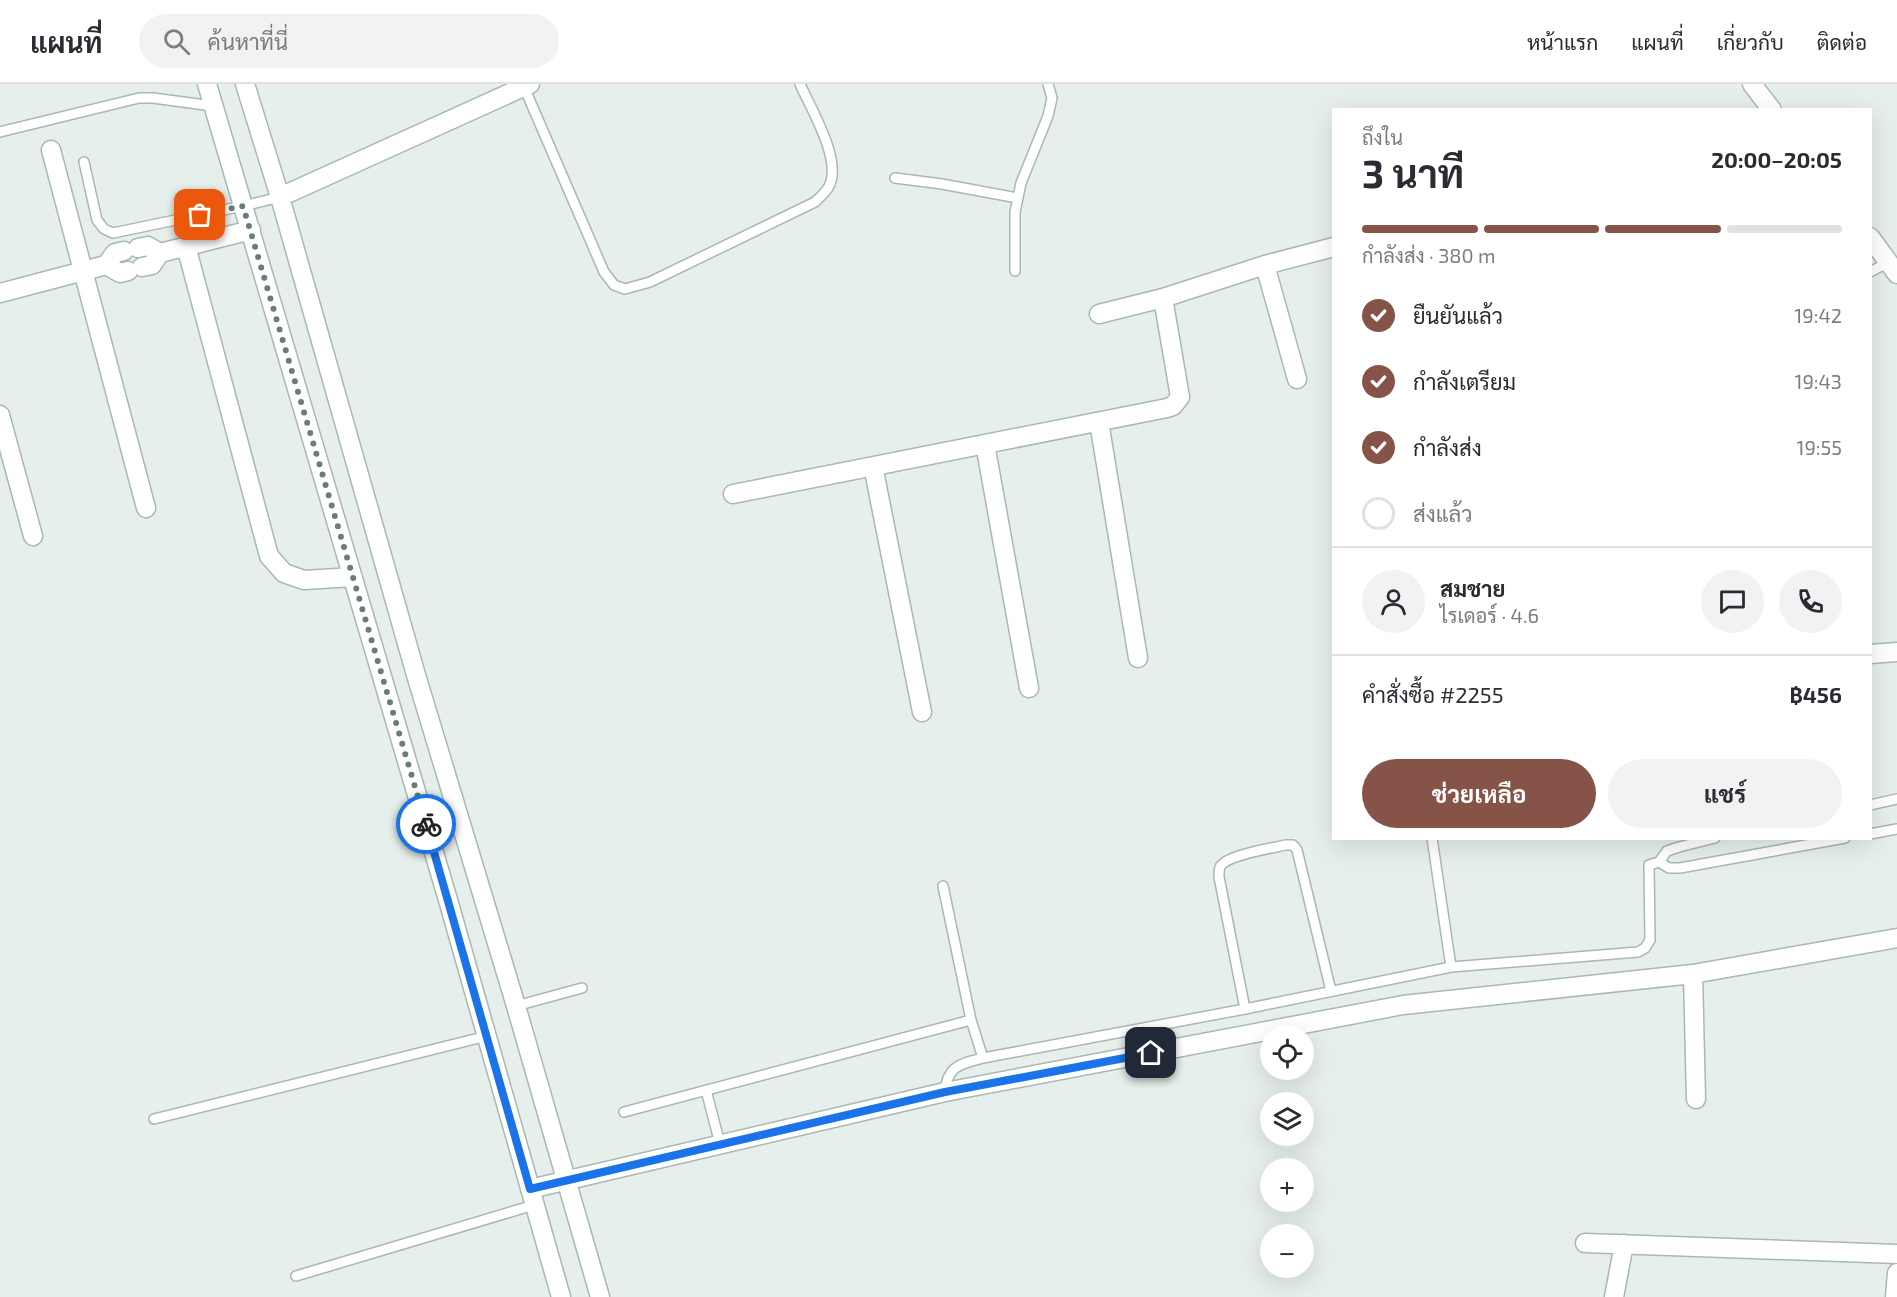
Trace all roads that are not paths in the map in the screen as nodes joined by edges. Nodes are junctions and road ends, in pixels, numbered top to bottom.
1 (207, 84) edge
2 (245, 84) edge
3 (800, 84) edge
4 (1048, 84) edge
5 (1752, 84) edge
6 (527, 85) edge
7 (213, 106) junction
8 (1770, 108) edge
9 (0, 132) edge
10 (51, 150) dead end
11 (84, 162) dead end
12 (895, 178) dead end
13 (278, 197) junction
14 (1018, 198) junction
15 (250, 205) junction
16 (251, 230) junction
17 (1872, 240) edge
18 (186, 246) junction
19 (1332, 248) edge
20 (160, 253) junction
21 (106, 265) junction
22 (1265, 265) junction
23 (1893, 268) edge
24 (83, 271) junction
25 (1015, 271) dead end
26 (1872, 272) edge
27 (0, 293) edge
28 (1163, 298) junction
29 (1099, 314) dead end
30 (1297, 379) dead end
31 (0, 415) edge
32 (1099, 422) junction
33 (986, 444) junction
34 (873, 466) junction
35 (733, 494) dead end
36 (146, 508) dead end
37 (33, 536) dead end
38 (353, 577) junction
39 (1897, 652) edge
40 (1872, 654) edge
41 (1138, 658) dead end
42 (1029, 688) dead end
43 (922, 712) dead end
44 (1897, 799) edge
45 (1872, 805) edge
46 (1897, 829) edge
47 (1872, 834) edge
48 (1432, 840) edge
49 (1706, 840) edge
50 (1826, 840) edge
51 (1798, 843) edge
52 (1659, 862) junction
53 (943, 886) dead end
54 (1897, 939) edge
55 (1450, 967) junction
56 (1693, 974) junction
57 (582, 988) dead end
58 (1331, 991) junction
59 (516, 1006) junction
60 (1245, 1009) junction
61 (971, 1020) junction
62 (487, 1036) junction
63 (983, 1059) junction
64 (706, 1090) junction
65 (945, 1092) junction
66 (1696, 1099) dead end
67 (624, 1112) dead end
68 (154, 1119) dead end
69 (720, 1144) junction
70 (564, 1181) junction
71 (536, 1193) junction
72 (1585, 1243) dead end
73 (1624, 1244) junction
74 (1897, 1254) edge
75 (1897, 1273) edge
76 (296, 1276) dead end
77 (561, 1297) edge
78 (600, 1297) edge
79 (1614, 1297) edge
80 (1895, 1297) edge

1 - 7 street
2 - 13 street
3 - 6 lane
4 - 14 lane
5 - 8 street
6 - 13 street
7 - 9 lane
7 - 15 street
10 - 24 street
11 - 15 lane
12 - 14 lane
13 - 15 lane
13 - 59 street
14 - 25 lane
15 - 16 street
16 - 18 street
16 - 38 street
17 - 23 street
18 - 20 street
18 - 38 street
19 - 22 street
20 - 21 street
20 - 21 street
21 - 24 street
22 - 28 street
22 - 30 street
23 - 26 lane
24 - 27 street
24 - 36 street
28 - 29 street
28 - 32 street
31 - 37 street
32 - 33 street
32 - 41 street
33 - 34 street
33 - 42 street
34 - 35 street
34 - 43 street
38 - 62 street
39 - 40 street
44 - 45 lane
46 - 47 lane
48 - 55 lane
49 - 52 lane
50 - 51 lane
51 - 52 lane
52 - 55 lane
53 - 61 lane
54 - 56 street
55 - 58 lane
56 - 65 street
56 - 66 street
57 - 59 lane
58 - 60 lane
58 - 60 lane
59 - 70 street
60 - 63 lane
61 - 63 lane
61 - 64 lane
62 - 68 lane
62 - 71 street
63 - 65 lane
64 - 67 lane
64 - 69 lane
65 - 69 street
69 - 70 street
70 - 71 street
70 - 78 street
71 - 76 lane
71 - 77 street
72 - 73 street
73 - 74 street
73 - 79 street
75 - 80 street

